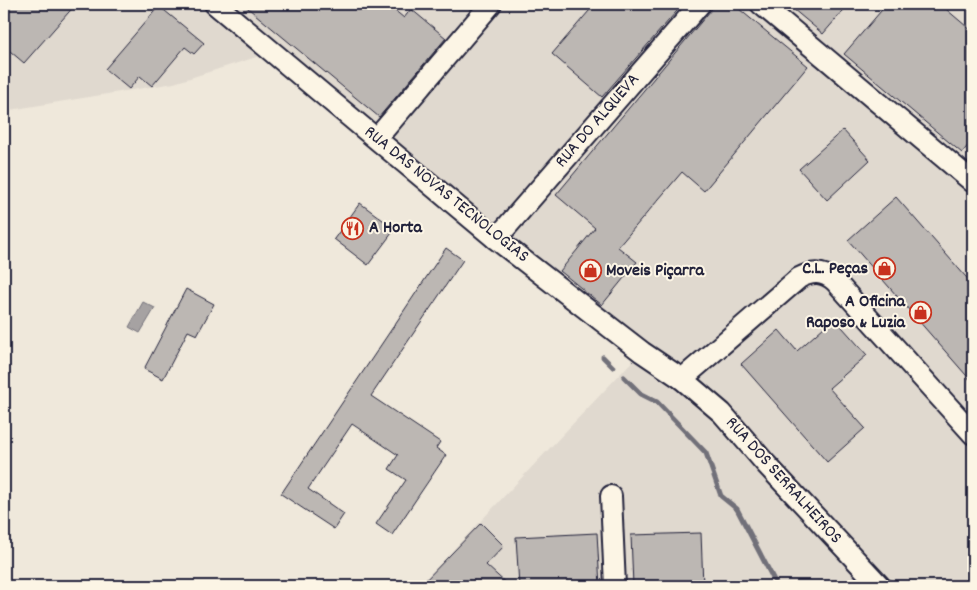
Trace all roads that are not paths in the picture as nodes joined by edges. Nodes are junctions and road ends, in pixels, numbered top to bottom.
1 (215, 4) edge
2 (491, 4) edge
3 (700, 4) edge
4 (761, 4) edge
5 (377, 138) junction
6 (973, 182) edge
7 (496, 238) junction
8 (682, 379) junction
9 (973, 434) edge
10 (611, 496) dead end
11 (615, 586) edge
12 (880, 586) edge

1 - 5 street, RUA DAS NOVAS TECNOLOGIAS
2 - 5 street
3 - 7 street, RUA DO ALQUEVA
4 - 6 street
5 - 7 street, RUA DAS NOVAS TECNOLOGIAS
7 - 8 street, RUA DAS NOVAS TECNOLOGIAS
8 - 9 street
8 - 12 street, RUA DOS SERRALHEIROS
10 - 11 street

